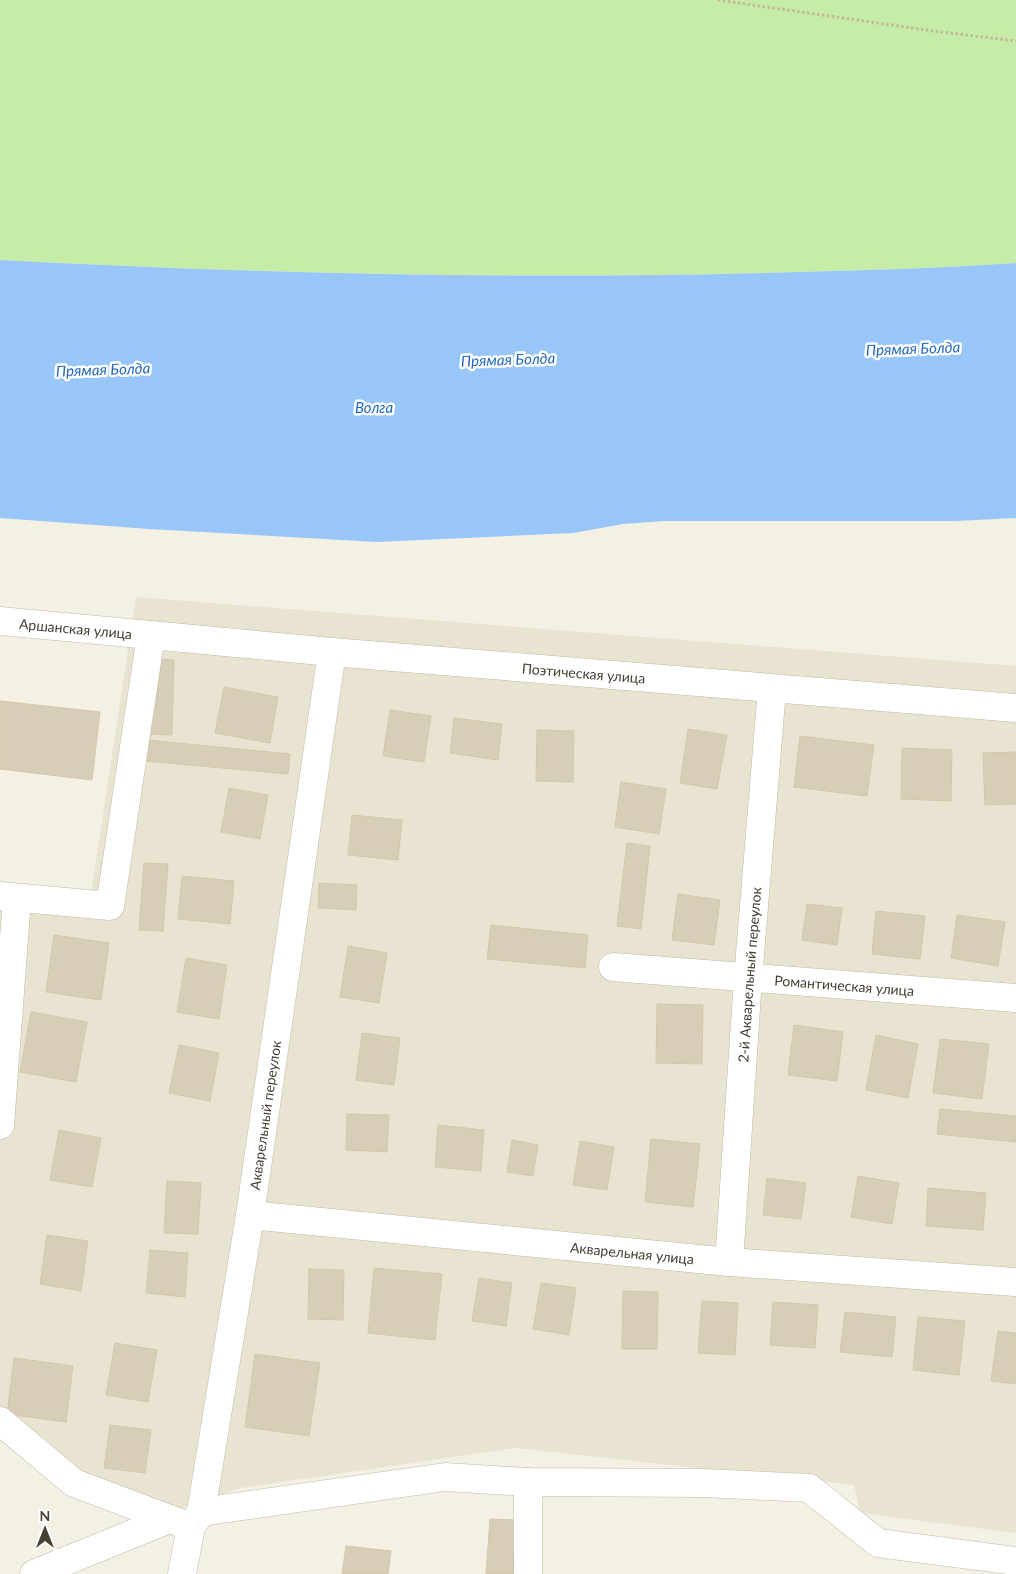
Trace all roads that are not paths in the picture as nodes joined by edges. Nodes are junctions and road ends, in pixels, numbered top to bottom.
1 (0, 621) edge
2 (152, 635) junction
3 (332, 652) junction
4 (772, 689) junction
5 (1016, 708) edge
6 (8, 897) edge
7 (613, 967) dead end
8 (748, 978) junction
9 (1016, 998) edge
10 (0, 1125) edge
11 (250, 1215) junction
12 (730, 1262) junction
13 (1016, 1282) edge
14 (0, 1421) edge
15 (528, 1482) junction
16 (187, 1519) junction
17 (1016, 1561) edge
18 (34, 1574) edge
19 (182, 1574) edge
20 (528, 1574) edge

1 - 2 street, Аршанская улица
2 - 3 street, Поэтическая улица
2 - 6 street
3 - 4 street, Поэтическая улица
3 - 11 street, Акварельный переулок
4 - 5 street, Поэтическая улица
4 - 8 street, 2-й Акварельный переулок
6 - 10 street
7 - 8 street, Романтическая улица
8 - 9 street, Романтическая улица
8 - 12 street, 2-й Акварельный переулок
11 - 12 street, Акварельная улица
11 - 16 street, Акварельный переулок
12 - 13 street, Акварельная улица
14 - 16 street
15 - 16 street
15 - 17 street
15 - 20 street
16 - 18 street
16 - 19 street, Акварельный переулок

